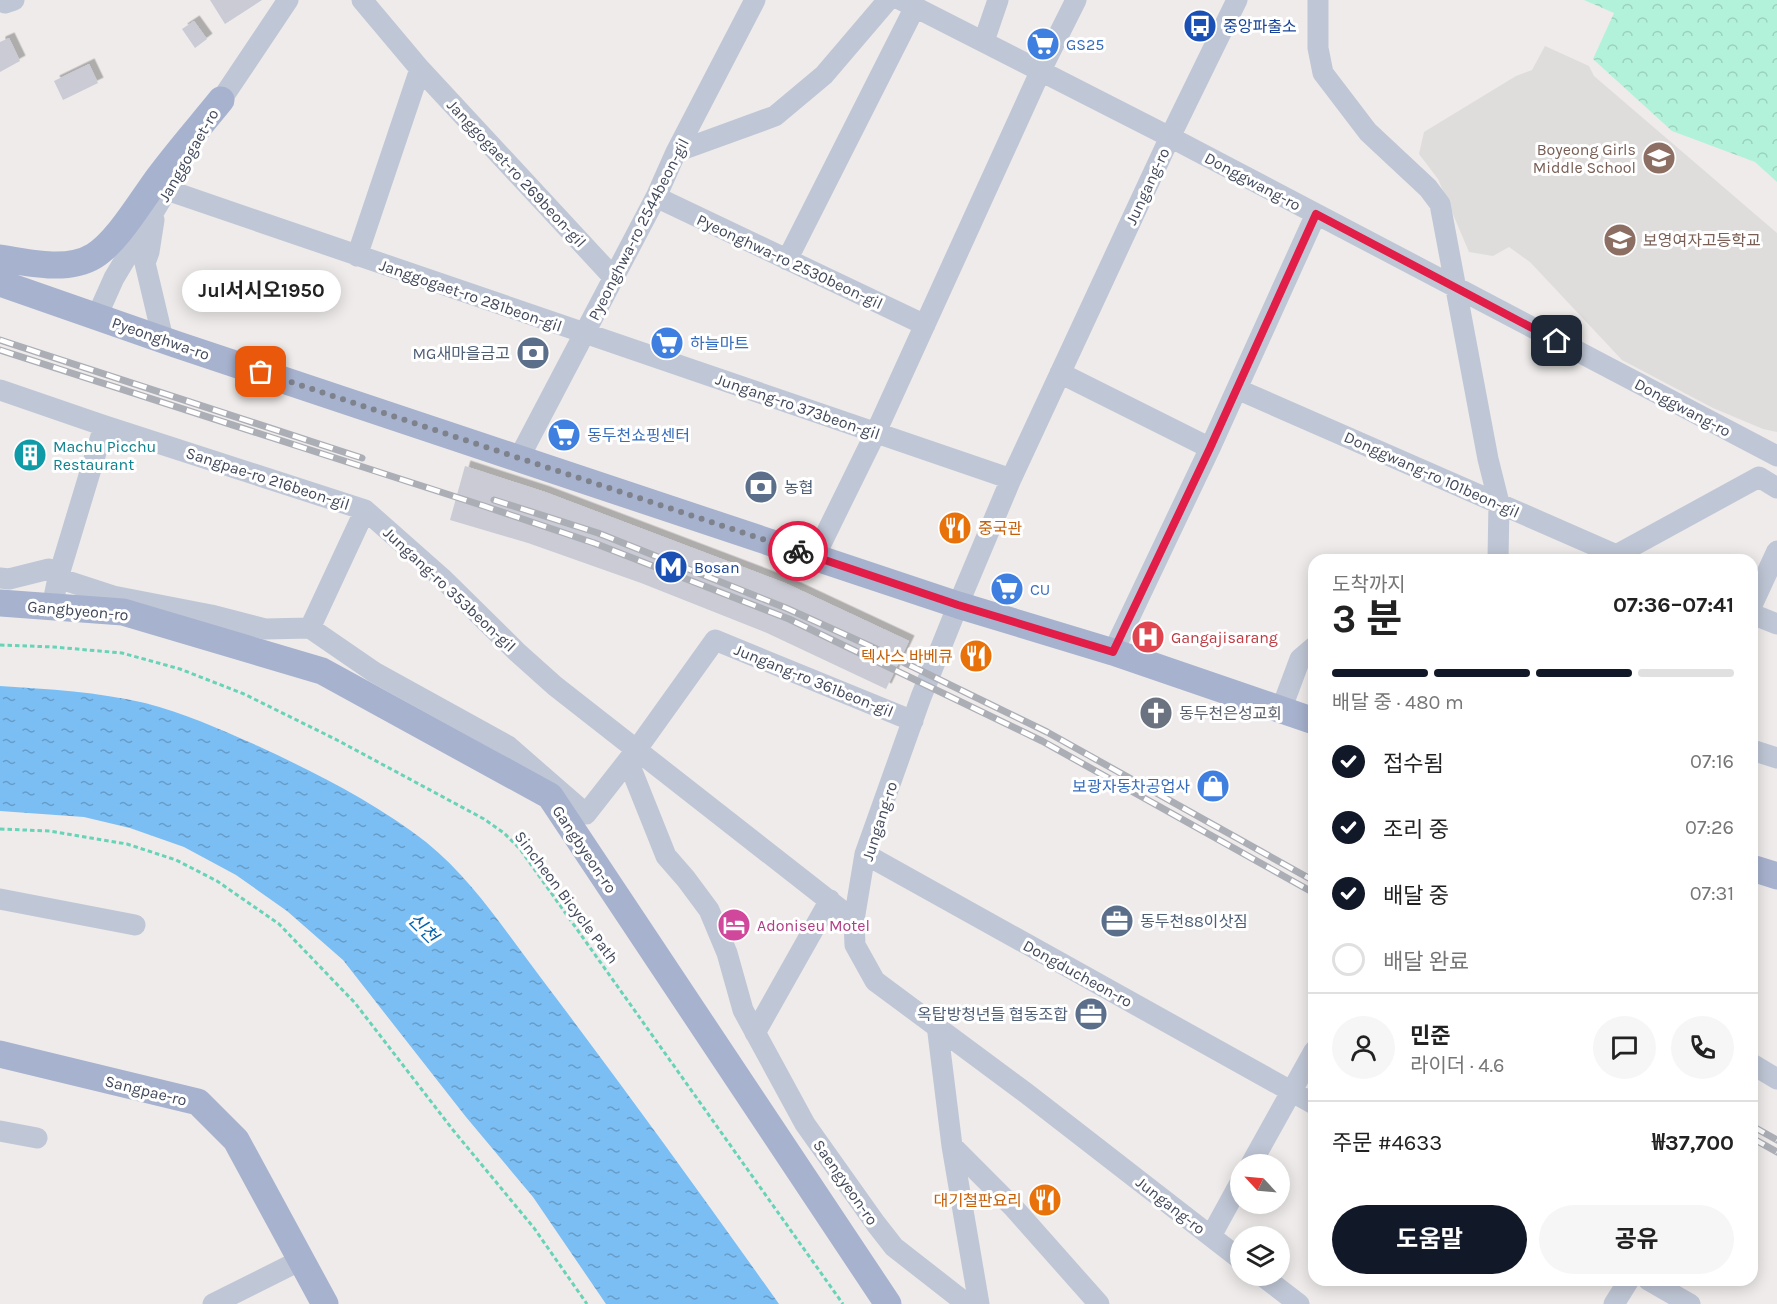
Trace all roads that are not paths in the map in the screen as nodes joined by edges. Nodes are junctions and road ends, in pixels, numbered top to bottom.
1 (0, 0) edge
2 (15, 0) edge
3 (288, 0) edge
4 (362, 0) edge
5 (755, 0) edge
6 (888, 0) edge
7 (998, 0) edge
8 (1076, 0) edge
9 (1237, 0) edge
10 (1318, 0) edge
11 (908, 4) edge
12 (984, 41) junction
13 (420, 69) junction
14 (1041, 70) junction
15 (221, 100) junction
16 (1170, 137) junction
17 (676, 152) junction
18 (167, 190) junction
19 (656, 197) junction
20 (155, 213) junction
21 (1316, 214) junction
22 (357, 256) junction
23 (0, 258) edge
24 (787, 260) junction
25 (614, 278) junction
26 (0, 283) edge
27 (1457, 288) junction
28 (97, 316) junction
29 (925, 325) junction
30 (584, 334) junction
31 (163, 339) junction
32 (1060, 373) junction
33 (1237, 389) junction
34 (0, 390) edge
35 (104, 426) junction
36 (876, 432) junction
37 (1210, 448) junction
38 (1777, 456) edge
39 (519, 458) junction
40 (1011, 478) junction
41 (1777, 488) edge
42 (1499, 503) junction
43 (365, 510) junction
44 (1777, 551) edge
45 (1498, 554) edge
46 (1609, 554) edge
47 (1625, 554) edge
48 (815, 556) junction
49 (0, 578) edge
50 (58, 578) junction
51 (1758, 592) edge
52 (0, 603) edge
53 (958, 605) junction
54 (52, 607) junction
55 (1758, 616) edge
56 (1777, 624) edge
57 (310, 628) junction
58 (1113, 652) junction
59 (1308, 652) edge
60 (1281, 710) junction
61 (913, 720) junction
62 (1308, 720) edge
63 (1758, 752) edge
64 (632, 755) junction
65 (1776, 757) edge
66 (866, 854) junction
67 (1758, 870) edge
68 (1777, 876) edge
69 (830, 900) junction
70 (1, 902) edge
71 (854, 920) junction
72 (135, 925) dead end
73 (937, 1025) junction
74 (755, 1033) junction
75 (0, 1054) edge
76 (1308, 1062) edge
77 (1758, 1067) edge
78 (1777, 1078) edge
79 (1291, 1092) junction
80 (1308, 1101) edge
81 (0, 1131) edge
82 (37, 1138) dead end
83 (952, 1146) junction
84 (1257, 1154) edge
85 (1230, 1201) edge
86 (1211, 1236) junction
87 (1230, 1251) edge
88 (301, 1260) junction
89 (1275, 1286) edge
90 (1625, 1286) edge
91 (1658, 1286) edge
92 (238, 1298) edge
93 (213, 1304) edge
94 (325, 1304) edge
95 (888, 1304) edge
96 (967, 1304) edge
97 (979, 1304) edge
98 (1099, 1304) edge
99 (1299, 1304) edge
100 (1614, 1304) edge
101 (1690, 1304) edge

1 - 2 street
3 - 15 street, Janggogaet-ro
4 - 13 street, Janggogaet-ro 269beon-gil
5 - 17 street, Pyeonghwa-ro 2544beon-gil
6 - 17 street
7 - 12 street
8 - 14 street
9 - 16 street, Jungang-ro
10 - 27 street
11 - 12 street, Donggwang-ro
11 - 24 street, Donggwang-ro
12 - 14 street, Donggwang-ro
13 - 22 street, Janggogaet-ro 281beon-gil
13 - 25 street, Janggogaet-ro 269beon-gil
14 - 16 street, Donggwang-ro
14 - 29 street
15 - 18 street, Janggogaet-ro
15 - 23 main road
16 - 21 street, Donggwang-ro
16 - 32 street, Jungang-ro
17 - 19 street, Pyeonghwa-ro 2544beon-gil
18 - 20 street, Janggogaet-ro
18 - 22 street, Janggogaet-ro 281beon-gil
19 - 24 street, Pyeonghwa-ro 2530beon-gil
19 - 25 street, Pyeonghwa-ro 2544beon-gil
20 - 28 street, Janggogaet-ro
20 - 31 street
21 - 27 street, Donggwang-ro
21 - 33 street
22 - 30 street, Janggogaet-ro 281beon-gil
24 - 29 street, Pyeonghwa-ro 2530beon-gil
25 - 30 street, Pyeonghwa-ro 2544beon-gil
26 - 28 main road, Pyeonghwa-ro
27 - 38 street, Donggwang-ro
27 - 42 street
28 - 31 main road, Pyeonghwa-ro
29 - 36 street
30 - 36 street, Jungang-ro 373beon-gil
30 - 39 street, Pyeonghwa-ro 2544beon-gil
31 - 39 main road, Pyeonghwa-ro
32 - 37 street
32 - 40 street, Jungang-ro
33 - 37 street
33 - 42 street, Donggwang-ro 101beon-gil
34 - 35 street, Sangpae-ro 216beon-gil
35 - 43 street, Sangpae-ro 216beon-gil
35 - 50 street
36 - 40 street, Jungang-ro 373beon-gil
36 - 48 street
37 - 58 street
39 - 48 main road, Pyeonghwa-ro
40 - 53 street, Jungang-ro
41 - 47 street
42 - 45 street
42 - 46 street, Donggwang-ro 101beon-gil
43 - 57 street
43 - 64 street, Jungang-ro 353beon-gil
44 - 51 street
48 - 53 main road, Pyeonghwa-ro
49 - 50 street
50 - 54 street
50 - 57 street
52 - 54 main road, Gangbyeon-ro
53 - 58 main road, Pyeonghwa-ro
53 - 61 street, Jungang-ro
54 - 95 main road, Gangbyeon-ro
55 - 56 street
57 - 64 street
58 - 60 main road, Pyeonghwa-ro
59 - 60 street
60 - 62 main road, Pyeonghwa-ro
61 - 64 street, Jungang-ro 361beon-gil
61 - 66 street, Jungang-ro
63 - 65 street
64 - 69 street, Jungang-ro 353beon-gil
64 - 74 street
66 - 71 street, Jungang-ro
66 - 79 street, Dongducheon-ro
67 - 68 main road
69 - 71 street, Jungang-ro 353beon-gil
69 - 74 street
70 - 72 street
71 - 73 street, Jungang-ro
73 - 83 street
73 - 86 street, Jungang-ro
74 - 96 street, Saengyeon-ro
75 - 88 main road, Sangpae-ro
76 - 79 street
77 - 78 street
79 - 80 street, Dongducheon-ro
79 - 84 street
81 - 82 street
83 - 97 street
83 - 98 street
85 - 86 street, Jungang-ro
86 - 87 street, Jungang-ro
88 - 92 street
88 - 94 main road, Sangpae-ro
89 - 99 street
90 - 100 street
91 - 101 street
92 - 93 street

